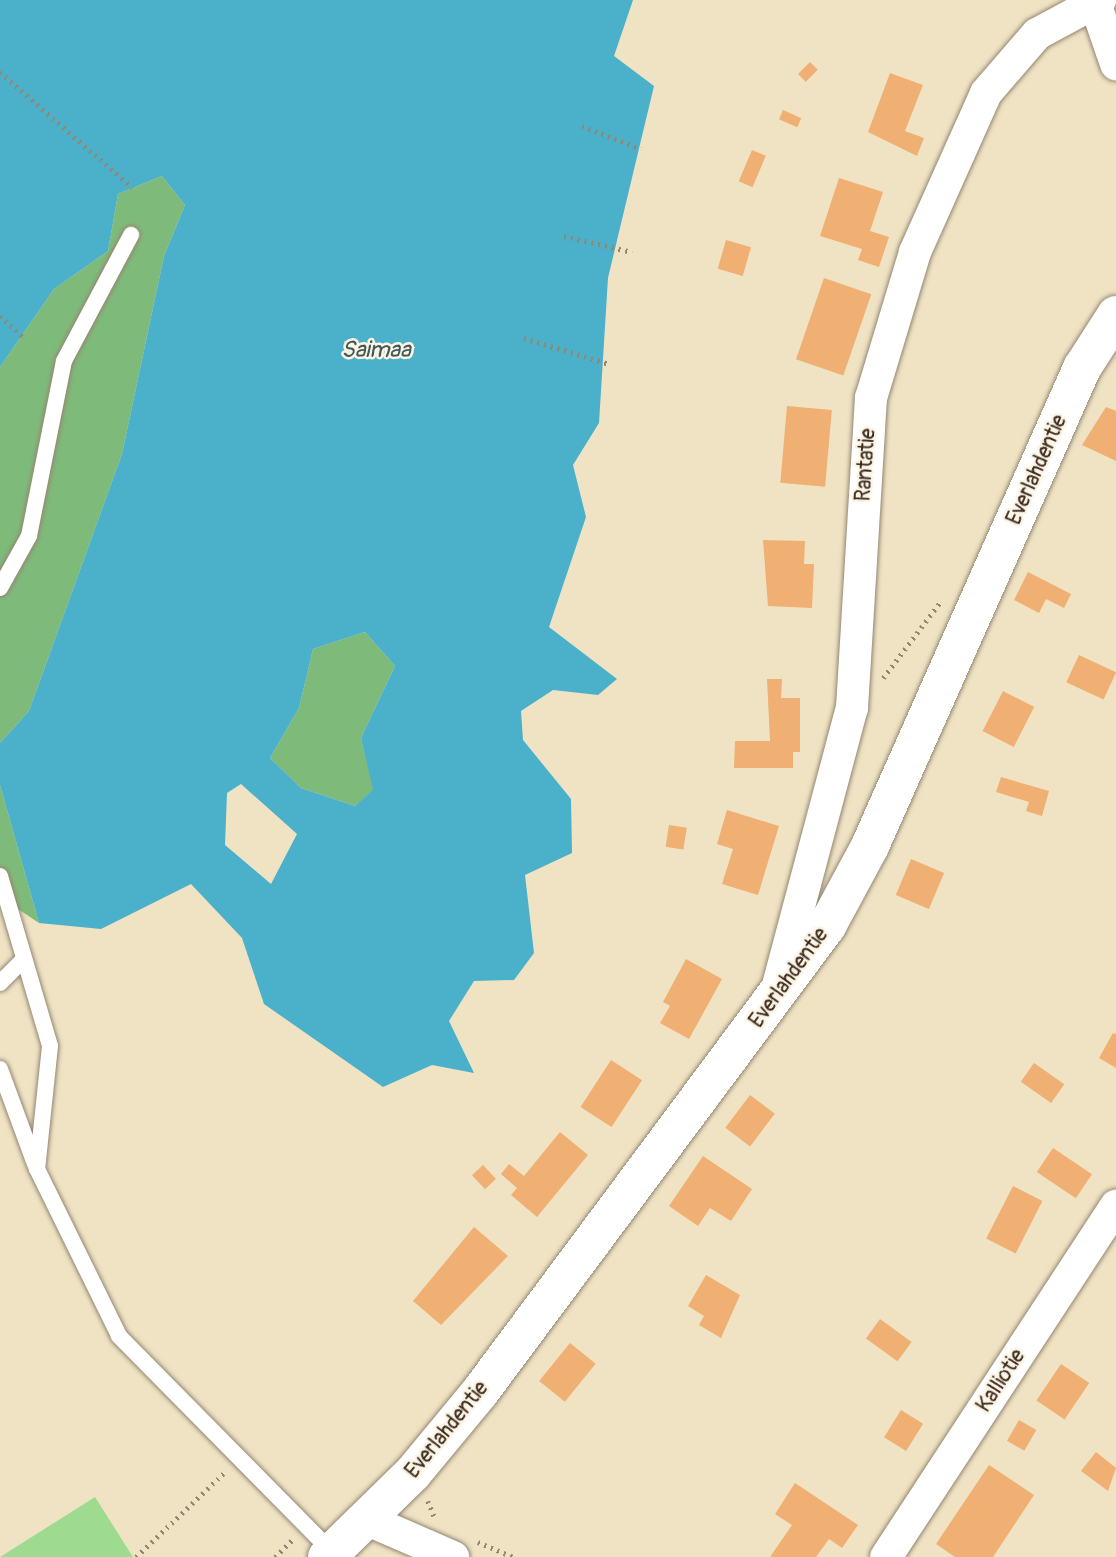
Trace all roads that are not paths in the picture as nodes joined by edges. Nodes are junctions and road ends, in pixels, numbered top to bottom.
1 (1097, 1) edge
2 (1116, 64) edge
3 (131, 235) dead end
4 (1116, 315) edge
5 (0, 588) edge
6 (0, 876) edge
7 (23, 960) junction
8 (0, 984) edge
9 (775, 998) junction
10 (0, 1069) edge
11 (37, 1170) junction
12 (1116, 1205) edge
13 (368, 1520) junction
14 (459, 1547) edge
15 (330, 1554) edge
16 (886, 1557) edge

1 - 2 street
1 - 9 street, Rantatie
3 - 5 lane
4 - 9 street, Everlahdentie
6 - 7 lane
7 - 8 lane
7 - 11 lane
9 - 13 street, Everlahdentie
10 - 11 lane
11 - 15 lane
12 - 16 street, Kalliotie
13 - 14 street
13 - 15 street, Everlahdentie

